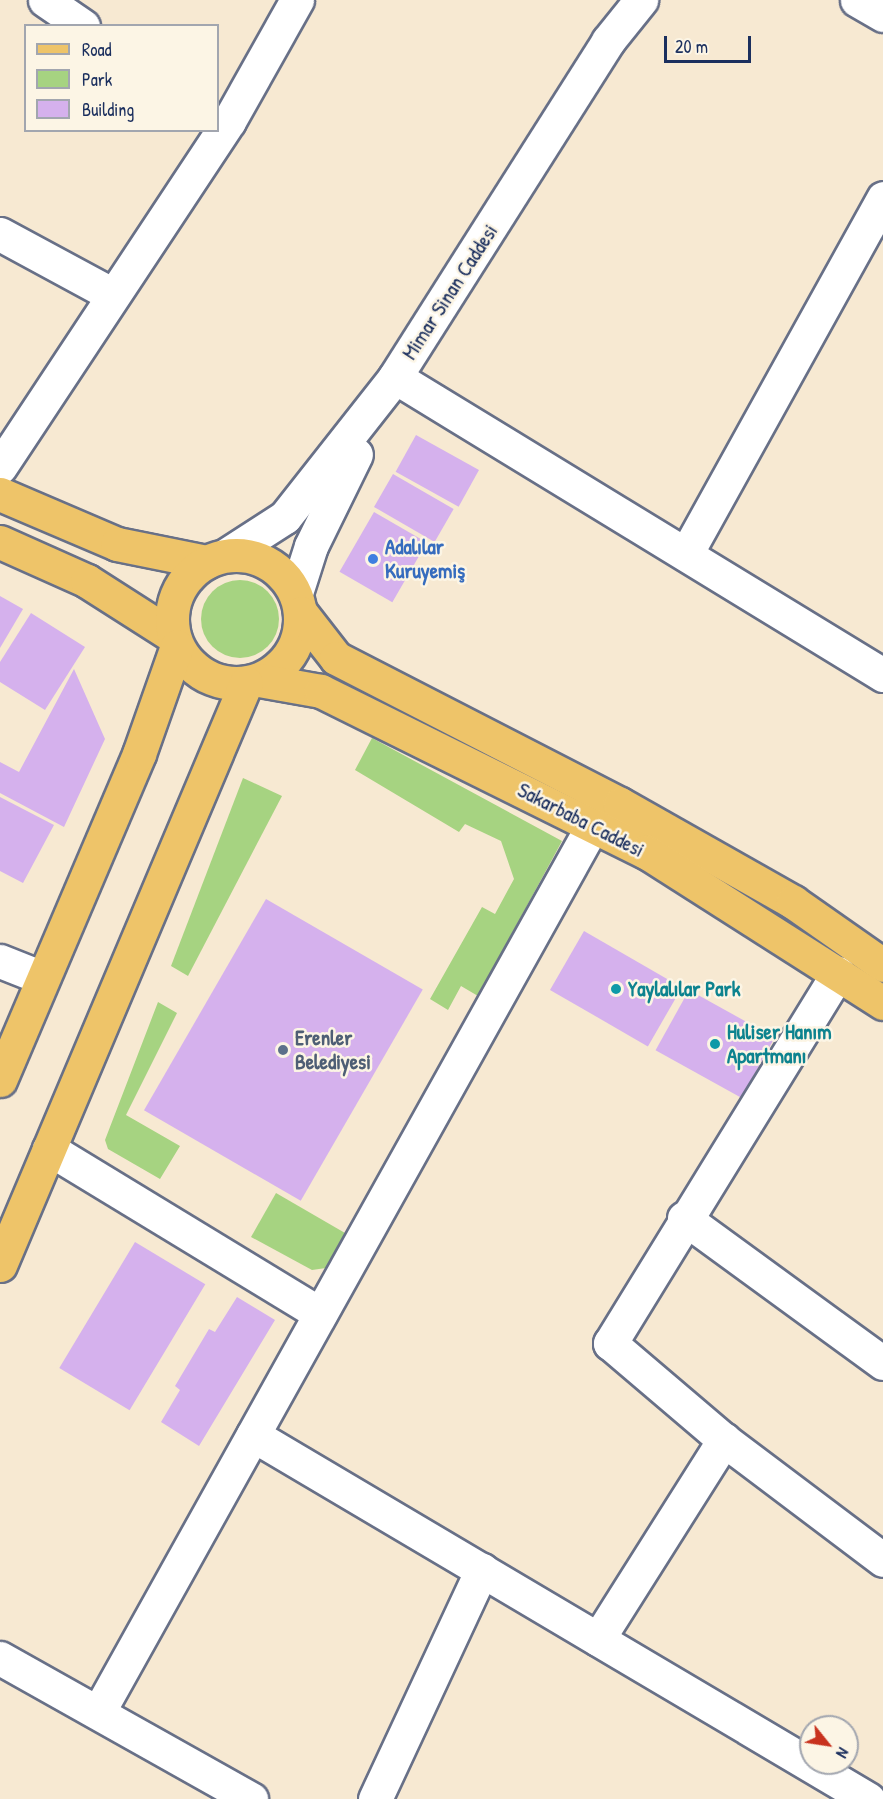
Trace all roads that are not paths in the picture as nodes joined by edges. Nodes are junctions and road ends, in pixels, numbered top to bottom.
1 (297, 0) edge
2 (641, 0) edge
3 (857, 0) edge
4 (51, 2) edge
5 (883, 15) edge
6 (80, 24) edge
7 (223, 117) edge
8 (214, 132) edge
9 (883, 198) edge
10 (0, 234) edge
11 (113, 295) junction
12 (395, 377) junction
13 (0, 466) edge
14 (0, 494) edge
15 (0, 542) edge
16 (686, 554) junction
17 (216, 558) junction
18 (298, 603) junction
19 (175, 641) junction
20 (882, 671) edge
21 (253, 682) junction
22 (593, 825) junction
23 (0, 961) edge
24 (883, 965) edge
25 (838, 973) junction
26 (43, 978) junction
27 (883, 1004) edge
28 (0, 1080) edge
29 (49, 1149) junction
30 (684, 1218) junction
31 (0, 1265) edge
32 (320, 1314) junction
33 (883, 1363) edge
34 (253, 1435) junction
35 (724, 1440) junction
36 (883, 1560) edge
37 (482, 1570) junction
38 (598, 1639) junction
39 (0, 1658) edge
40 (99, 1711) junction
41 (251, 1799) edge
42 (375, 1799) edge
43 (868, 1799) edge

1 - 7 street
2 - 12 street, Mimar Sinan Caddesi
3 - 5 street
4 - 6 street
8 - 11 street
9 - 16 street
10 - 11 street
11 - 13 street
12 - 16 street
12 - 17 street, Mimar Sinan Caddesi
12 - 18 street
14 - 17 main road
15 - 19 main road
16 - 20 street
17 - 18 main road
17 - 19 main road
18 - 21 main road
18 - 24 main road, Sakarbaba Caddesi
19 - 21 main road
19 - 26 main road
21 - 22 main road, Sakarbaba Caddesi
21 - 29 main road
22 - 25 main road, Sakarbaba Caddesi
22 - 32 street
23 - 26 street
25 - 27 main road, Sakarbaba Caddesi
25 - 30 street
26 - 28 main road
29 - 31 main road
29 - 32 street
30 - 33 street
30 - 35 street
32 - 34 street
34 - 37 street
34 - 40 street
35 - 36 street
35 - 38 street
37 - 38 street
37 - 42 street
38 - 43 street
39 - 40 street
40 - 41 street

